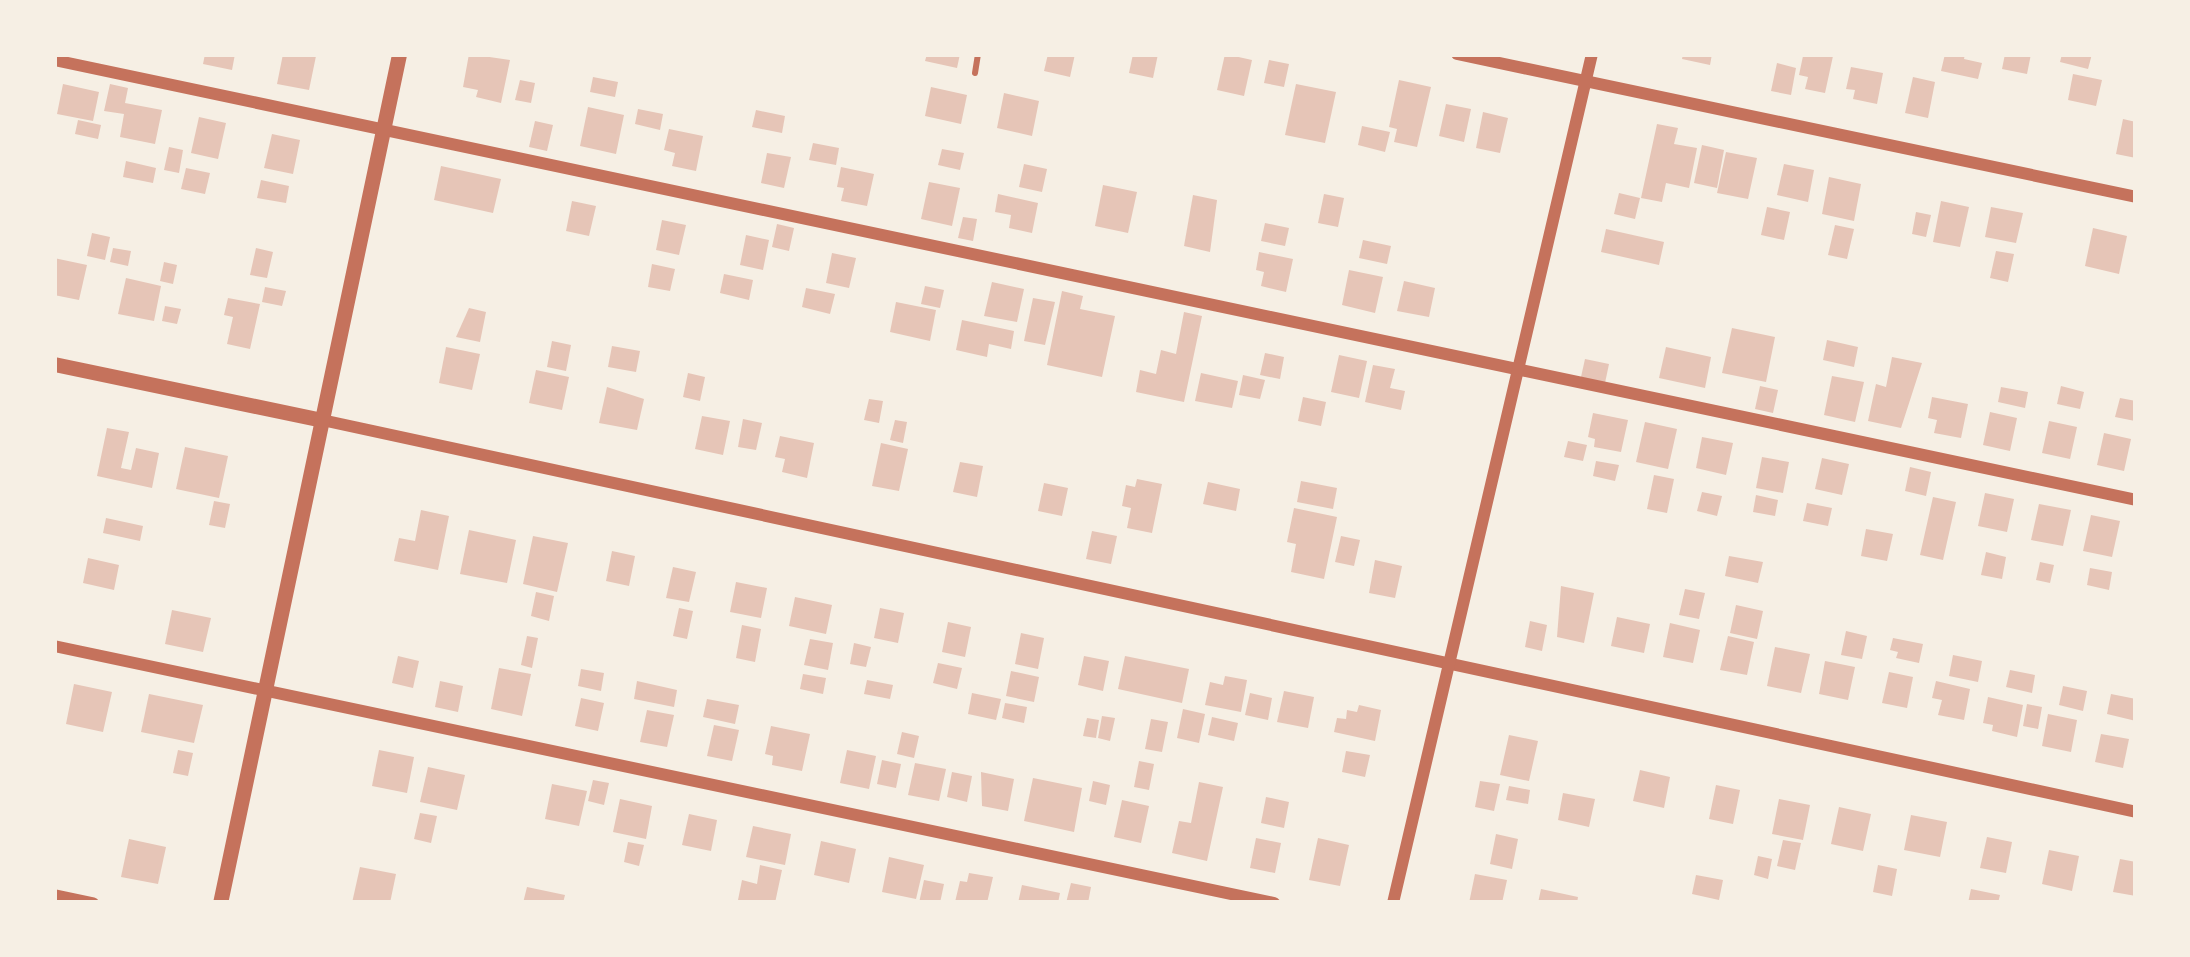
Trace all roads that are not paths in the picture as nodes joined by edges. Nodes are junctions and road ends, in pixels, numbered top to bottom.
1 (399, 54) edge
2 (978, 54) edge
3 (1457, 54) edge
4 (1592, 54) edge
5 (54, 60) edge
6 (974, 73) dead end
7 (1586, 81) junction
8 (383, 129) junction
9 (2136, 196) edge
10 (54, 364) edge
11 (1520, 369) junction
12 (322, 420) junction
13 (2136, 500) edge
14 (54, 646) edge
15 (1448, 663) junction
16 (265, 690) junction
17 (2136, 812) edge
18 (54, 895) edge
19 (93, 903) edge
20 (220, 903) edge
21 (1274, 903) edge
22 (1393, 903) edge

1 - 8 street
2 - 6 lane
3 - 7 street
4 - 7 street
5 - 8 street
7 - 9 street
7 - 11 street
8 - 11 street
8 - 12 street
10 - 12 street
11 - 13 street
11 - 15 street
12 - 15 street
12 - 16 street
14 - 16 street
15 - 17 street
15 - 22 street
16 - 20 street
16 - 21 street
18 - 19 street

